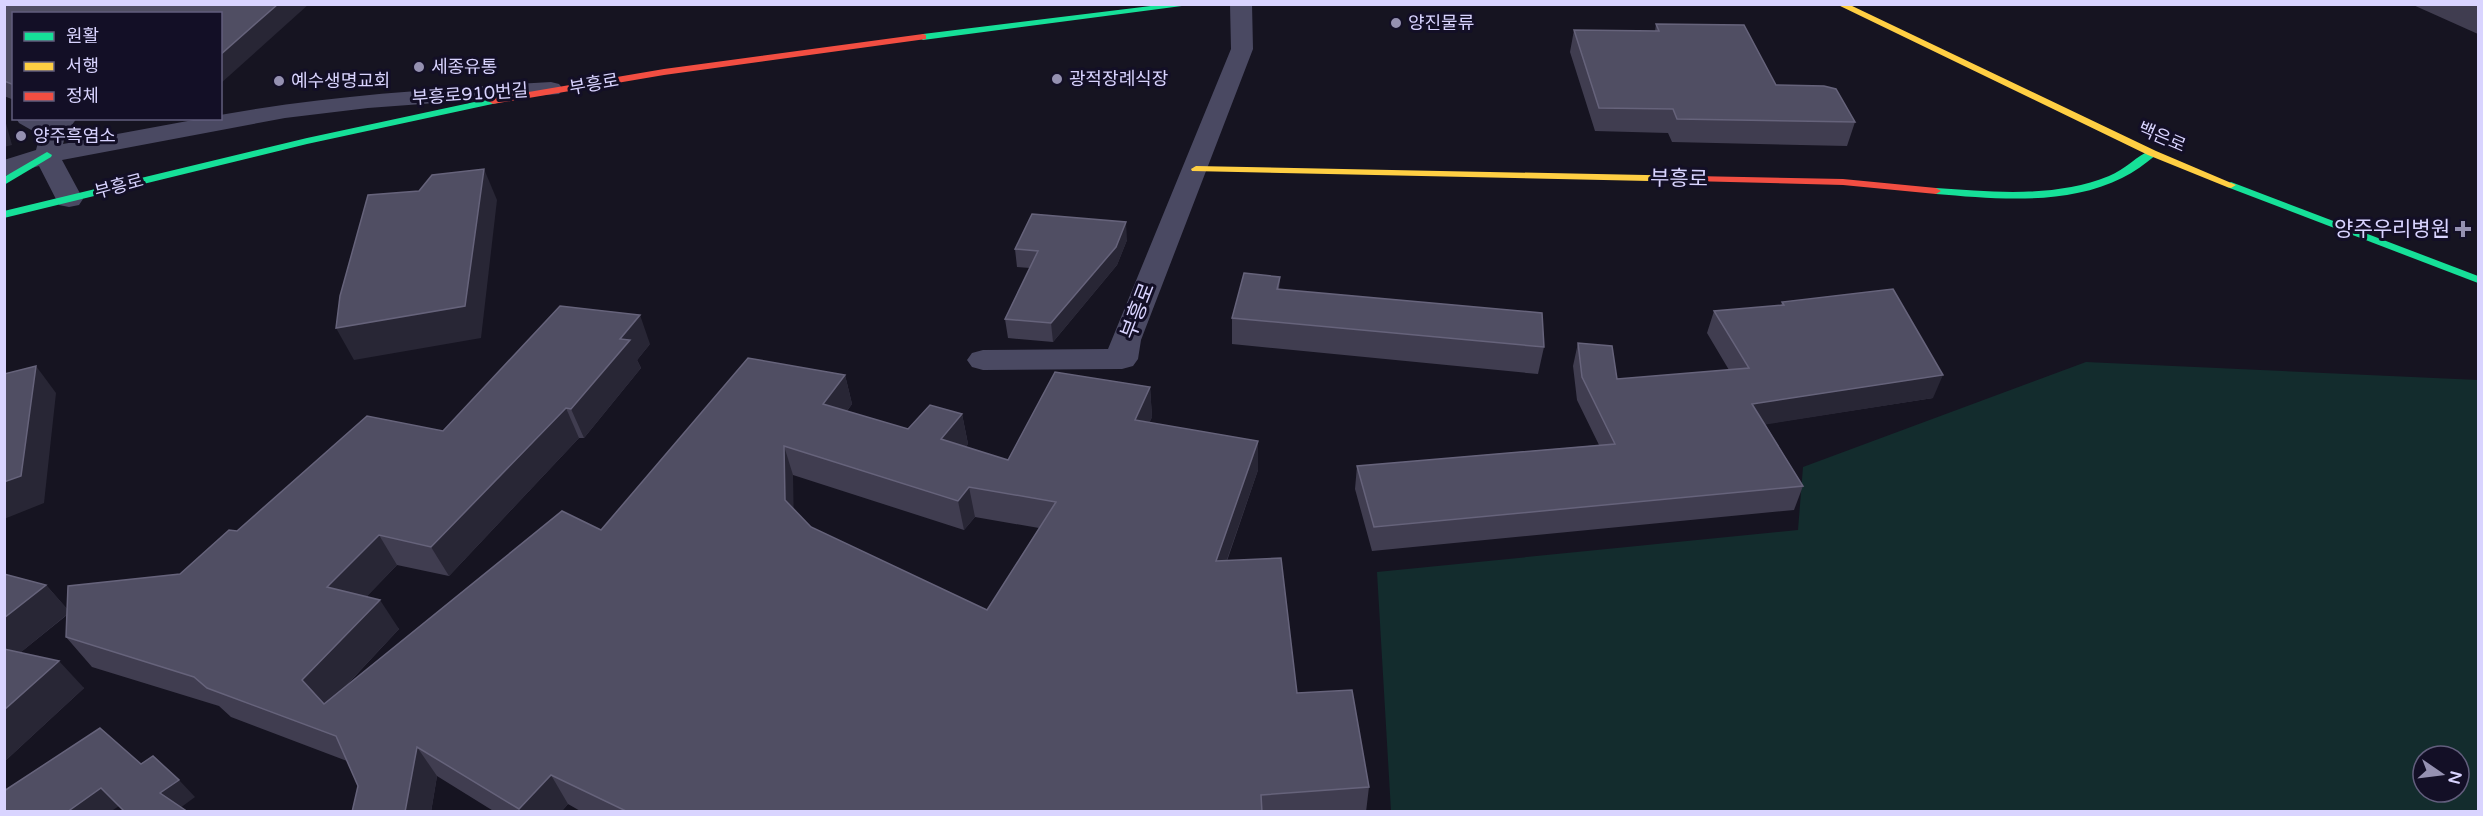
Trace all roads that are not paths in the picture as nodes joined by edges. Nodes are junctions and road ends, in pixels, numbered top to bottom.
1 (1193, 4) edge
2 (1241, 4) edge
3 (1836, 4) edge
4 (1846, 8) edge
5 (1900, 16) dead end
6 (574, 88) junction
7 (2057, 109) junction
8 (222, 118) edge
9 (29, 120) edge
10 (199, 120) edge
11 (55, 135) edge
12 (2152, 153) junction
13 (4, 168) edge
14 (1196, 169) junction
15 (4, 182) edge
16 (69, 199) junction
17 (4, 215) edge
18 (2478, 280) edge
19 (983, 360) dead end

1 - 6 main road, 부흥로
2 - 14 street, 부흥로
3 - 4 main road, 백은로
4 - 7 main road, 백은로
5 - 7 main road
6 - 8 street, 부흥로910번길
6 - 16 main road, 부흥로
7 - 12 main road, 백은로
9 - 11 street
10 - 11 street, 부흥로910번길
11 - 13 street, 부흥로910번길
11 - 15 main road
11 - 16 street
12 - 14 main road, 부흥로
12 - 18 main road, 백은로
14 - 19 street, 부흥로
16 - 17 main road, 부흥로

